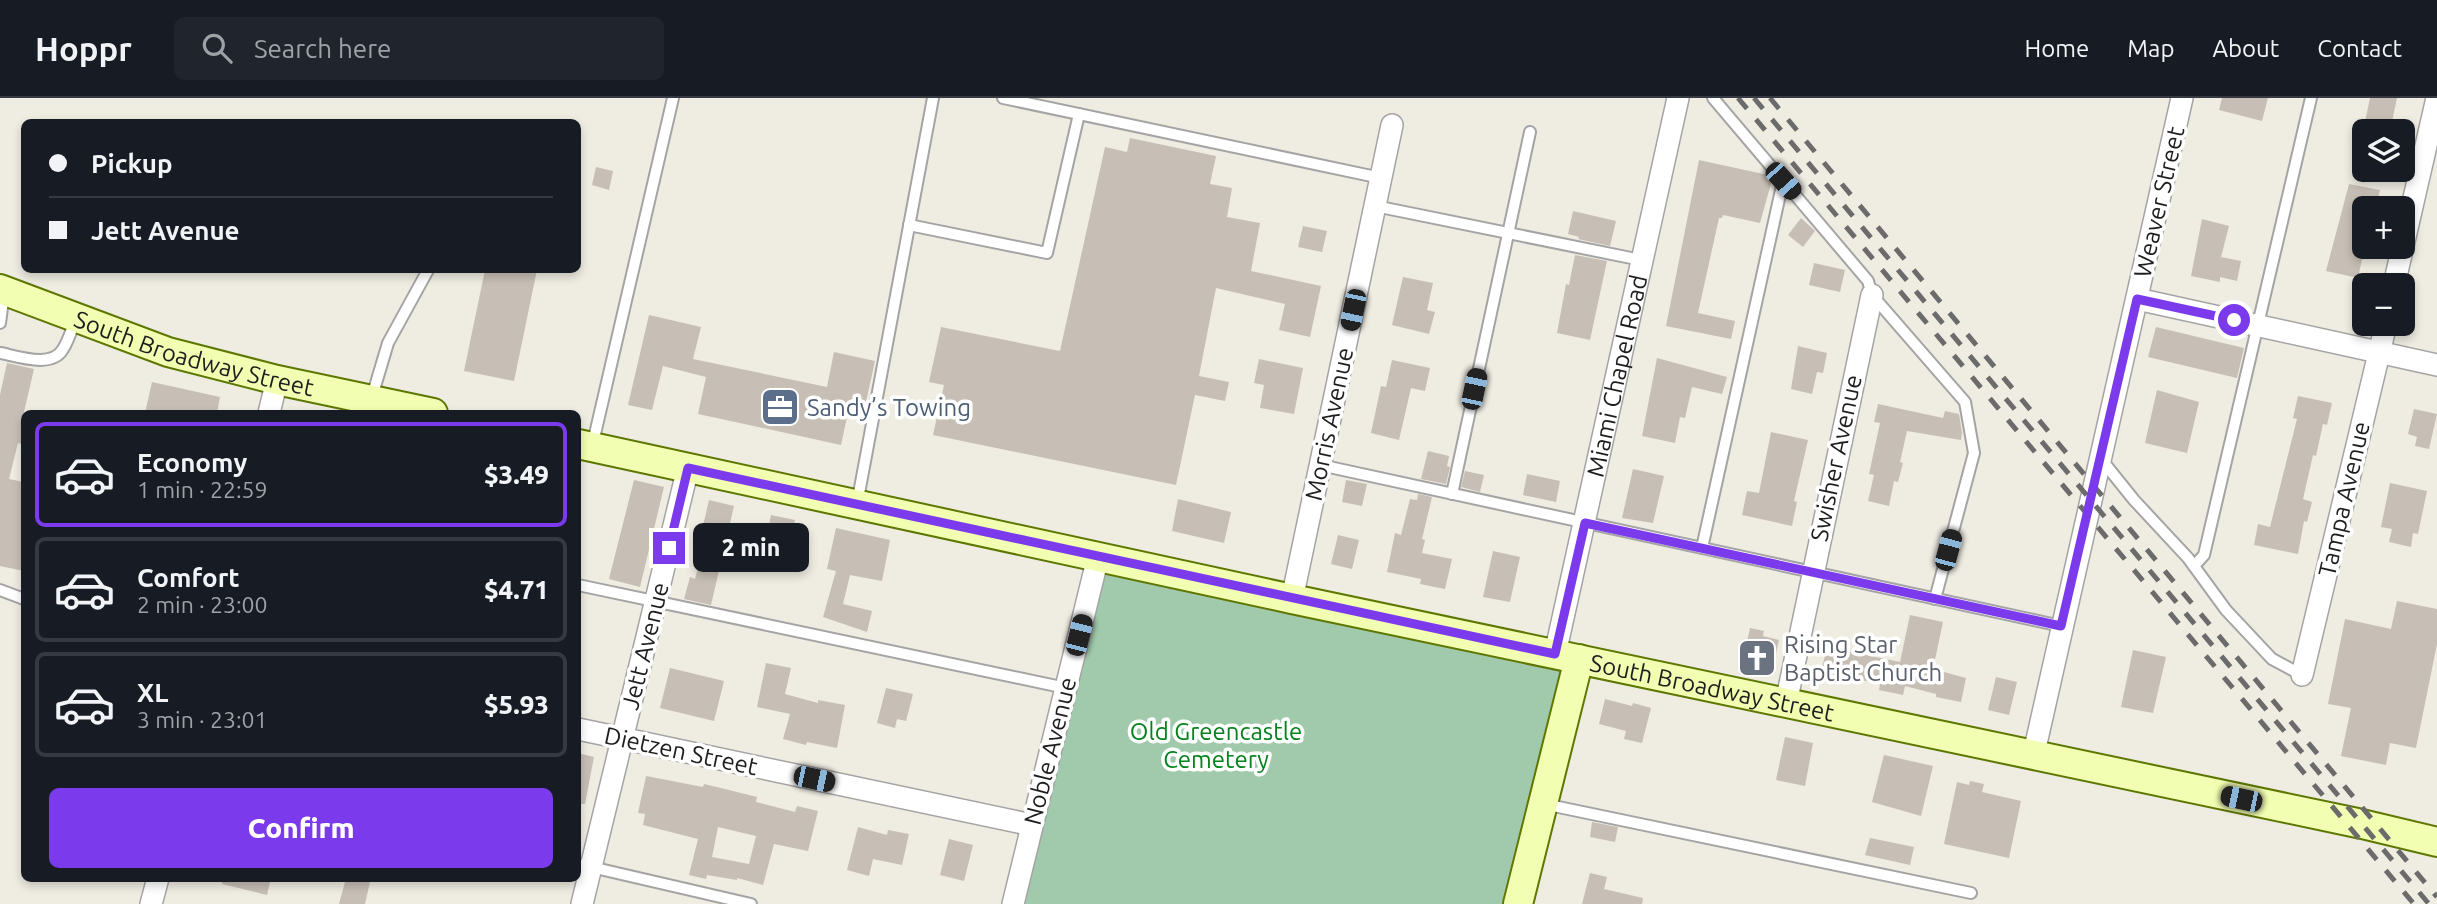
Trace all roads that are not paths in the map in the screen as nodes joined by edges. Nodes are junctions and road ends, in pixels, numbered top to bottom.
1 (673, 98) edge
2 (933, 98) edge
3 (1003, 98) edge
4 (1678, 98) edge
5 (1713, 98) edge
6 (2182, 98) edge
7 (2311, 98) edge
8 (2437, 98) edge
9 (1079, 114) junction
10 (1392, 125) dead end
11 (1530, 132) dead end
12 (1381, 178) junction
13 (1783, 181) junction
14 (1375, 206) junction
15 (909, 225) junction
16 (1508, 232) junction
17 (1641, 260) junction
18 (426, 273) edge
19 (2397, 273) edge
20 (1872, 295) junction
21 (1, 298) edge
22 (2137, 299) junction
23 (65, 314) junction
24 (2258, 326) junction
25 (2383, 336) edge
26 (0, 352) edge
27 (2379, 352) junction
28 (2437, 365) edge
29 (277, 380) junction
30 (372, 400) junction
31 (270, 410) edge
32 (419, 410) edge
33 (585, 445) edge
34 (2099, 457) junction
35 (1320, 465) junction
36 (688, 468) junction
37 (1452, 494) junction
38 (857, 504) junction
39 (1585, 523) junction
40 (1702, 548) junction
41 (1098, 556) junction
42 (2194, 566) junction
43 (1812, 572) junction
44 (581, 586) edge
45 (0, 590) edge
46 (21, 598) edge
47 (1292, 599) junction
48 (1935, 599) junction
49 (657, 601) junction
50 (2061, 626) junction
51 (1567, 657) junction
52 (2302, 675) joint
53 (1066, 688) junction
54 (1786, 703) junction
55 (581, 730) edge
56 (622, 739) junction
57 (2033, 757) junction
58 (1541, 803) junction
59 (1032, 825) junction
60 (2437, 842) edge
61 (584, 865) edge
62 (157, 882) edge
63 (1972, 893) dead end
64 (151, 904) edge
65 (582, 904) edge
66 (751, 904) edge
67 (1013, 904) edge
68 (1518, 904) edge

1 - 33 lane
2 - 15 lane
3 - 9 lane
4 - 17 street, Miami Chapel Road
5 - 13 lane
6 - 22 street, Weaver Street
7 - 24 lane
8 - 19 street
9 - 12 lane
9 - 15 lane
10 - 12 street, Morris Avenue
11 - 16 lane
12 - 14 street, Morris Avenue
13 - 20 lane
13 - 40 lane
14 - 16 lane
14 - 35 street, Morris Avenue
15 - 38 lane
16 - 17 lane
16 - 37 lane
17 - 39 street, Miami Chapel Road
18 - 30 lane
20 - 43 street, Swisher Avenue
20 - 48 lane
21 - 23 street
21 - 23 street
22 - 24 street
22 - 34 street, Weaver Street
23 - 26 lane
23 - 29 street, South Broadway Street
24 - 27 street
24 - 42 lane
25 - 27 street, Tampa Avenue
27 - 28 street
27 - 52 street, Tampa Avenue
29 - 30 street, South Broadway Street
29 - 31 street
30 - 32 street, South Broadway Street
33 - 36 street, South Broadway Street
34 - 42 lane
34 - 50 street, Weaver Street
35 - 37 lane
35 - 47 street, Morris Avenue
36 - 38 street, South Broadway Street
36 - 49 street, Jett Avenue
37 - 39 lane
38 - 41 street, South Broadway Street
39 - 40 lane
39 - 51 street, Miami Chapel Road
40 - 43 lane
41 - 47 street, South Broadway Street
41 - 53 street, Noble Avenue
42 - 52 lane
43 - 48 lane
43 - 54 street, Swisher Avenue
44 - 49 lane
45 - 46 lane
47 - 51 street, South Broadway Street
48 - 50 lane
49 - 53 lane
49 - 56 street, Jett Avenue
50 - 57 street, Weaver Street
51 - 54 street, South Broadway Street
51 - 58 street, Miami Chapel Road
53 - 59 street, Noble Avenue
54 - 57 street, South Broadway Street
55 - 56 street, Dietzen Street
56 - 59 street, Dietzen Street
56 - 61 street, Jett Avenue
57 - 60 street, South Broadway Street
58 - 63 lane
58 - 68 street, Miami Chapel Road
59 - 67 street, Noble Avenue
61 - 65 street, Jett Avenue
61 - 66 lane
62 - 64 street

